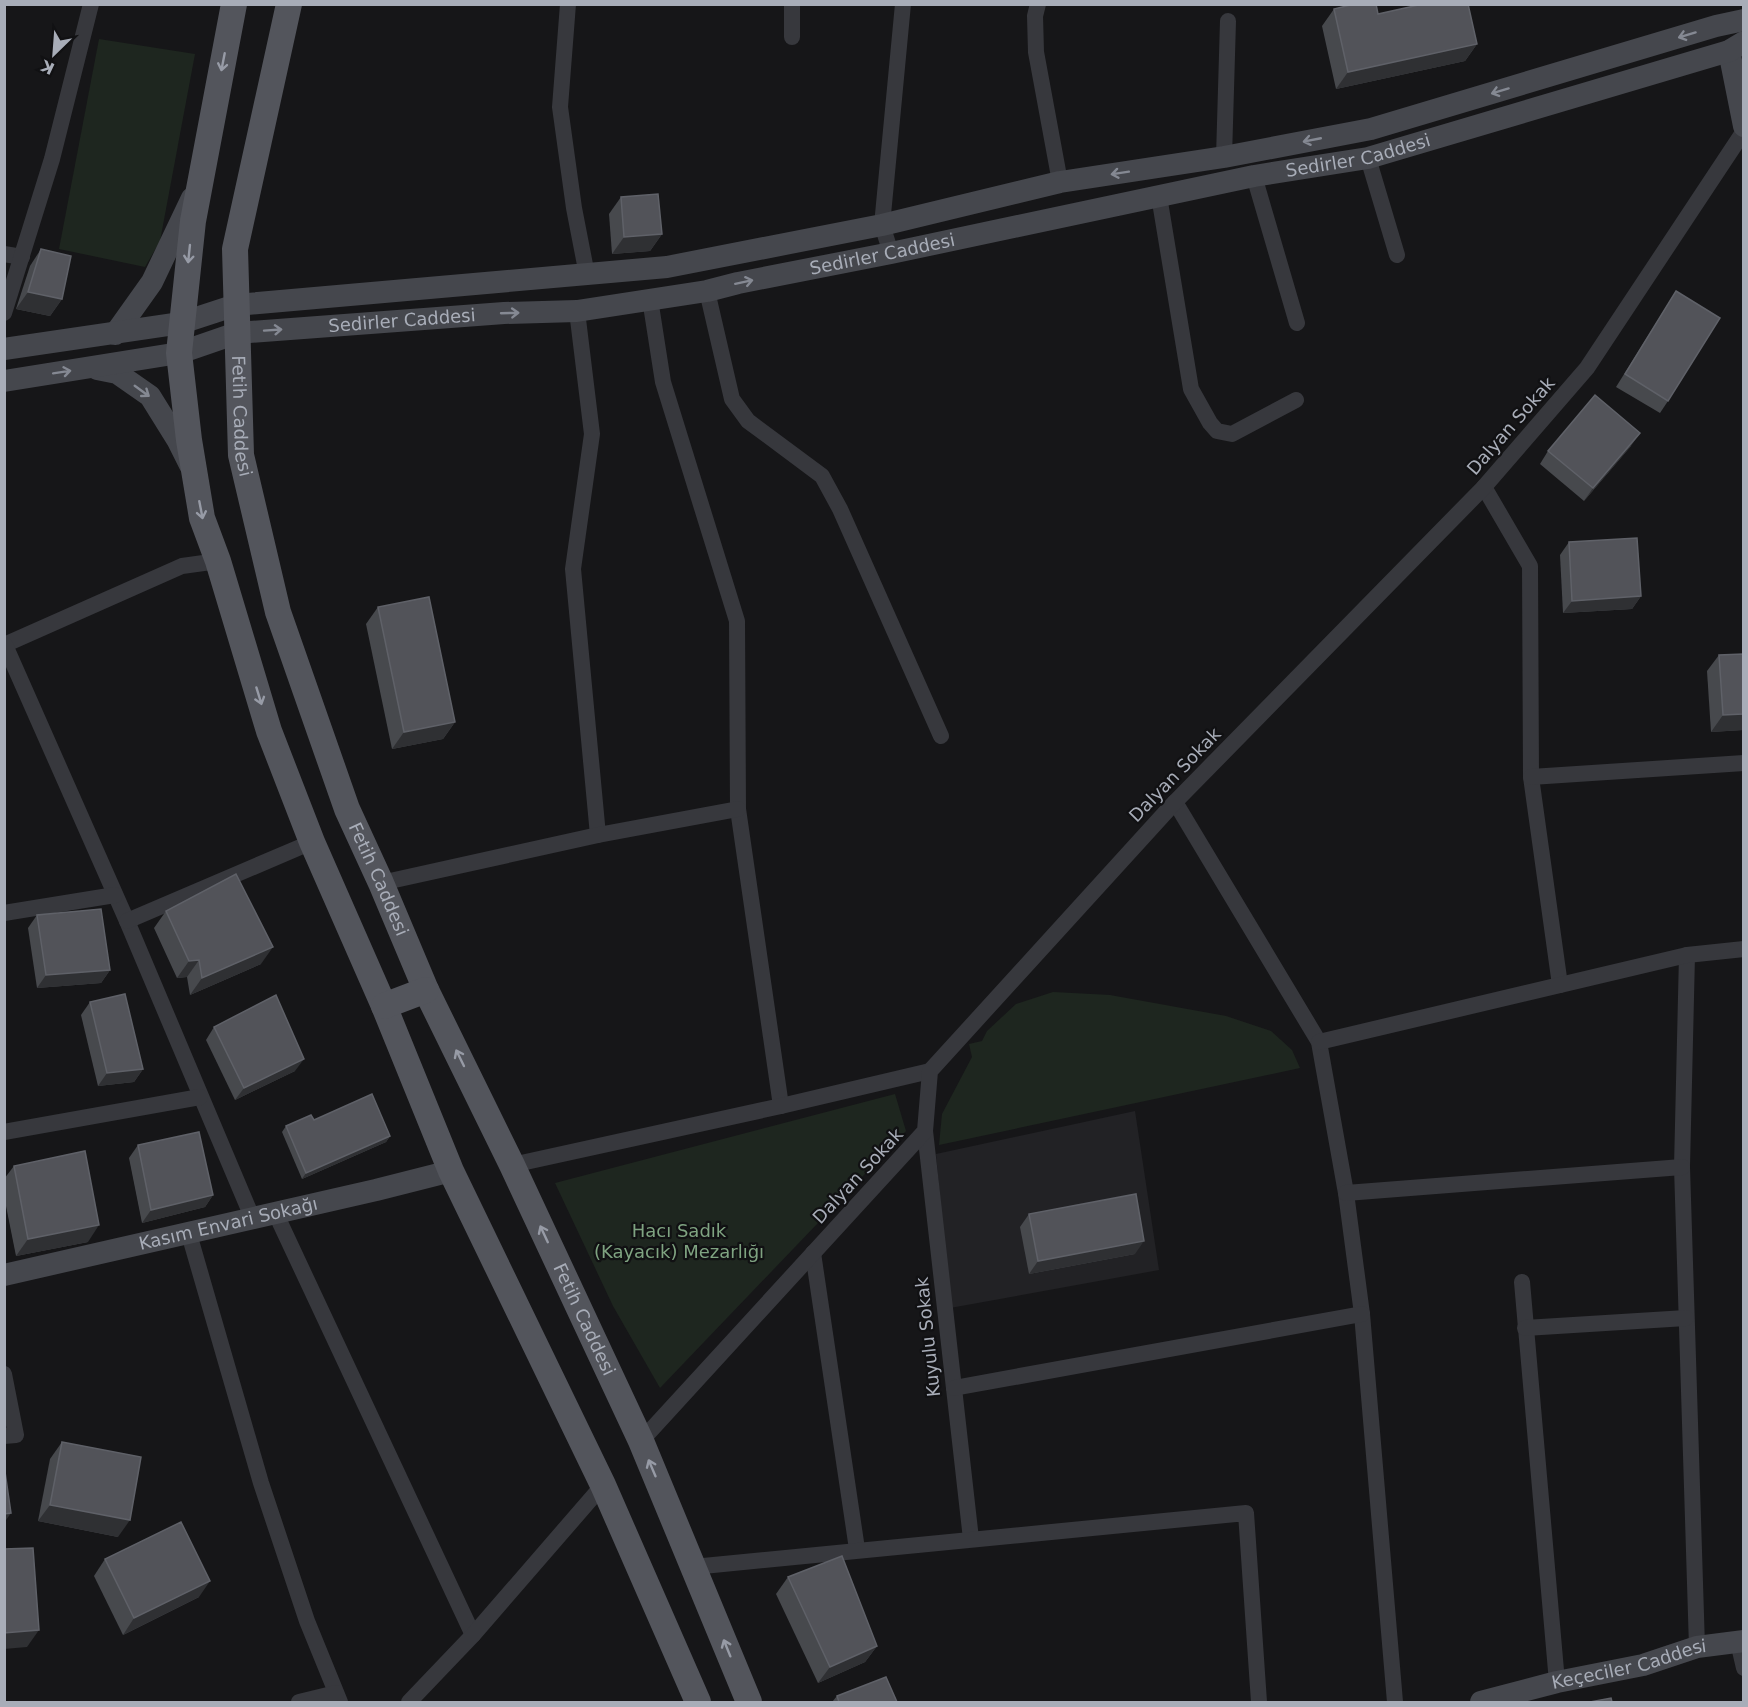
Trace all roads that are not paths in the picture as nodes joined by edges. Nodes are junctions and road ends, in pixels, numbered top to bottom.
1 (91, 4) edge
2 (234, 4) edge
3 (289, 4) edge
4 (568, 4) edge
5 (792, 4) edge
6 (903, 4) edge
7 (1038, 4) edge
8 (1743, 20) edge
9 (1228, 21) dead end
10 (792, 37) dead end
11 (1736, 46) edge
12 (1743, 126) edge
13 (1743, 131) edge
14 (1224, 157) junction
15 (1368, 158) junction
16 (1254, 176) junction
17 (1060, 182) junction
18 (198, 186) junction
19 (1159, 196) junction
20 (882, 225) junction
21 (891, 253) junction
22 (4, 254) edge
23 (1397, 255) dead end
24 (22, 257) junction
25 (587, 275) junction
26 (708, 291) junction
27 (651, 299) junction
28 (236, 304) junction
29 (577, 311) junction
30 (4, 313) edge
31 (181, 323) junction
32 (1297, 323) dead end
33 (237, 333) junction
34 (115, 334) junction
35 (4, 350) edge
36 (179, 353) junction
37 (89, 368) junction
38 (4, 381) edge
39 (1296, 400) dead end
40 (195, 474) junction
41 (1484, 487) junction
42 (218, 561) junction
43 (5, 645) edge
44 (941, 736) dead end
45 (1743, 763) edge
46 (1532, 777) junction
47 (1175, 801) junction
48 (738, 809) junction
49 (598, 835) junction
50 (312, 842) junction
51 (381, 883) junction
52 (116, 896) junction
53 (4, 912) edge
54 (127, 921) junction
55 (1743, 948) edge
56 (1687, 955) junction
57 (1560, 984) junction
58 (426, 990) junction
59 (384, 1006) junction
60 (1319, 1042) junction
61 (930, 1071) junction
62 (200, 1097) junction
63 (781, 1106) junction
64 (925, 1131) junction
65 (4, 1132) edge
66 (512, 1165) junction
67 (1682, 1167) junction
68 (451, 1170) junction
69 (1346, 1193) junction
70 (275, 1212) junction
71 (252, 1217) junction
72 (189, 1234) junction
73 (813, 1253) junction
74 (4, 1275) edge
75 (1522, 1282) dead end
76 (1362, 1314) junction
77 (1686, 1318) junction
78 (1525, 1328) junction
79 (4, 1374) edge
80 (954, 1388) junction
81 (4, 1436) edge
82 (641, 1441) junction
83 (603, 1485) junction
84 (971, 1539) junction
85 (857, 1549) junction
86 (693, 1567) junction
87 (473, 1635) junction
88 (1741, 1642) edge
89 (1697, 1647) junction
90 (1743, 1668) edge
91 (1557, 1682) junction
92 (338, 1698) edge
93 (298, 1702) edge
94 (410, 1702) edge
95 (698, 1702) edge
96 (749, 1702) edge
97 (1259, 1702) edge
98 (1395, 1702) edge
99 (1481, 1702) edge

1 - 24 street
2 -> 18 main road
3 - 28 main road, Fetih Caddesi
4 - 25 street
5 - 10 street
6 - 20 street
7 - 17 street
8 -> 14 main road, Sedirler Caddesi
9 - 14 street
11 - 12 main road
11 - 15 main road, Sedirler Caddesi
13 - 41 street, Dalyan Sokak
14 -> 17 main road, Sedirler Caddesi
15 - 16 main road, Sedirler Caddesi
15 - 23 street
16 - 19 main road, Sedirler Caddesi
16 - 32 street
17 - 20 main road, Sedirler Caddesi
18 -> 31 main road
18 - 34 main road
19 - 21 main road, Sedirler Caddesi
19 - 39 street
20 - 21 street
20 - 25 main road, Sedirler Caddesi
26 -> 21 main road, Sedirler Caddesi
22 - 24 street
24 - 30 street
25 - 28 main road, Sedirler Caddesi
26 - 27 main road, Sedirler Caddesi
26 - 44 street
27 - 29 main road, Sedirler Caddesi
27 - 48 street
28 - 31 main road, Sedirler Caddesi
28 - 33 main road, Fetih Caddesi
33 -> 29 main road, Sedirler Caddesi
29 - 49 street
31 - 34 main road, Sedirler Caddesi
31 - 36 main road
33 - 36 main road, Sedirler Caddesi
33 - 51 main road, Fetih Caddesi
34 - 35 main road, Sedirler Caddesi
36 - 37 main road, Sedirler Caddesi
36 - 40 main road
38 -> 37 main road, Sedirler Caddesi
37 -> 40 main road
40 -> 42 main road
41 - 46 street
41 - 47 street, Dalyan Sokak
42 - 43 street
42 -> 50 main road
43 - 52 street
45 - 46 street
46 - 57 street
47 - 60 street
47 - 61 street, Dalyan Sokak
48 - 49 street
48 - 63 street
49 - 51 street
50 - 54 street
50 - 59 main road
51 - 58 main road, Fetih Caddesi
52 - 53 street
52 - 54 street
54 - 62 street
55 - 56 street
56 - 57 street
56 - 67 street
57 - 60 street
58 - 59 main road
66 -> 58 main road, Fetih Caddesi
59 - 68 main road
60 - 69 street
61 - 63 street
61 - 64 street, Dalyan Sokak
62 - 65 street
62 - 71 street
63 - 66 street
64 - 73 street, Dalyan Sokak
64 - 80 street, Kuyulu Sokak
82 -> 66 main road, Fetih Caddesi
67 - 69 street
67 - 77 street
68 - 70 main road, Kasım Envari Sokağı
68 - 83 main road
69 - 76 street
70 - 71 main road, Kasım Envari Sokağı
70 - 87 street
71 - 72 main road, Kasım Envari Sokağı
72 - 74 main road, Kasım Envari Sokağı
72 - 92 street
73 - 82 street, Dalyan Sokak
73 - 85 street
75 - 78 street
76 - 80 street
76 - 98 street
77 - 78 street
77 - 89 street
78 - 91 street
79 - 81 street
80 - 84 street, Kuyulu Sokak
86 -> 82 main road, Fetih Caddesi
83 - 87 street
83 - 95 main road
84 - 85 street
84 - 97 street
85 - 86 street
96 -> 86 main road, Fetih Caddesi
87 - 94 street
88 - 89 main road, Keçeciler Caddesi
88 - 90 street
89 - 91 main road, Keçeciler Caddesi
91 - 99 main road, Keçeciler Caddesi
92 - 93 street

